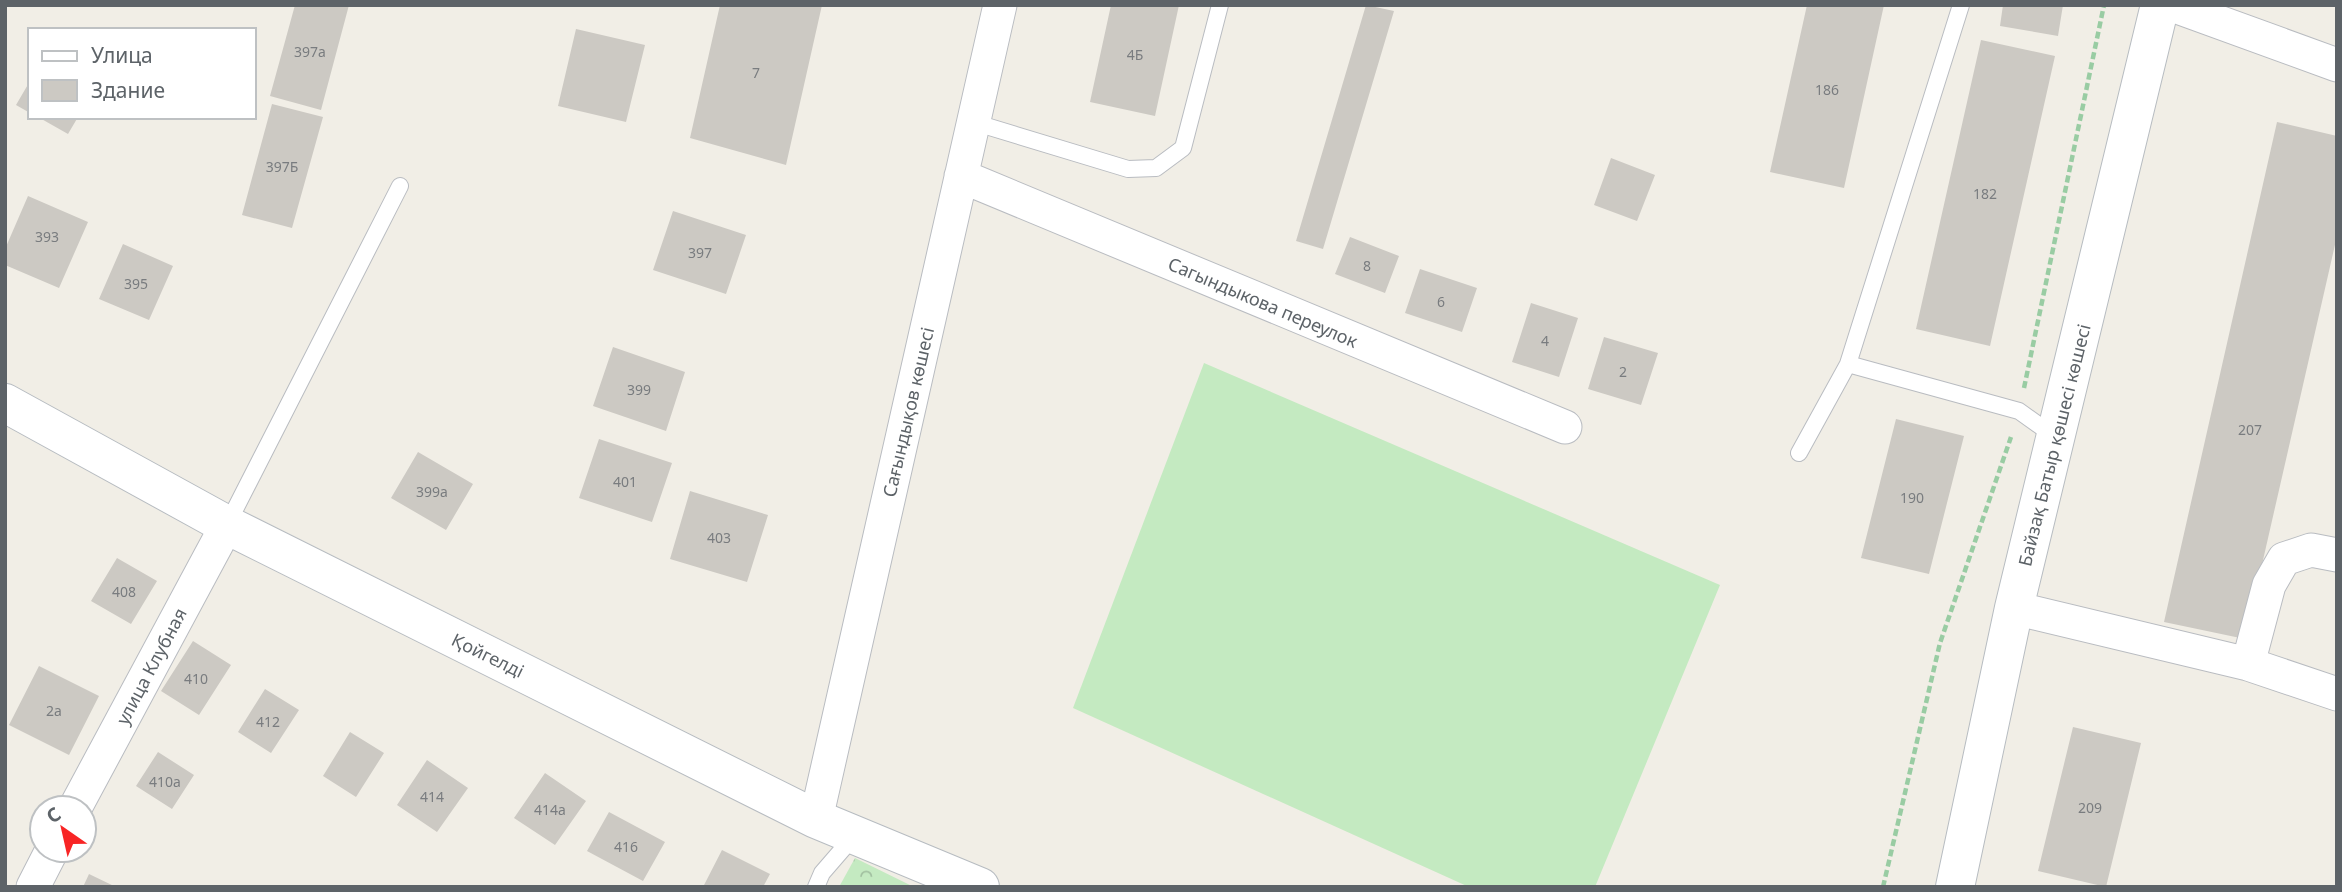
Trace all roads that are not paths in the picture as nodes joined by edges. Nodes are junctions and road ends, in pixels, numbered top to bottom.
1 (1000, 5) edge
2 (1220, 5) edge
3 (1961, 5) edge
4 (2160, 5) edge
5 (2172, 5) edge
6 (2337, 65) edge
7 (973, 122) junction
8 (961, 176) junction
9 (400, 186) dead end
10 (1848, 364) junction
11 (5, 403) edge
12 (1565, 428) dead end
13 (2056, 437) junction
14 (1799, 453) dead end
15 (227, 525) junction
16 (2337, 555) edge
17 (2014, 608) junction
18 (2248, 664) junction
19 (2337, 694) edge
20 (83, 794) edge
21 (816, 818) junction
22 (855, 836) junction
23 (45, 864) edge
24 (33, 887) edge
25 (816, 887) edge
26 (980, 887) edge
27 (1955, 887) edge

1 - 7 street, Сағындықов көшесі
2 - 7 lane
3 - 10 lane
4 - 13 street, Байзақ Батыр қөшесі көшесі
5 - 6 street
7 - 8 street, Сағындықов көшесі
8 - 12 street, Сагындыкова переулок
8 - 21 street, Сағындықов көшесі
9 - 15 lane
10 - 13 lane
10 - 14 lane
11 - 15 street, Қойгелді
13 - 17 street, Байзақ Батыр қөшесі көшесі
15 - 20 street, улица Клубная
15 - 21 street, Қойгелді
16 - 18 street
17 - 18 street
17 - 27 street, Байзақ Батыр қөшесі көшесі
18 - 19 street
21 - 22 street, Қойгелді
22 - 25 lane
22 - 26 street, Қойгелді
23 - 24 street

